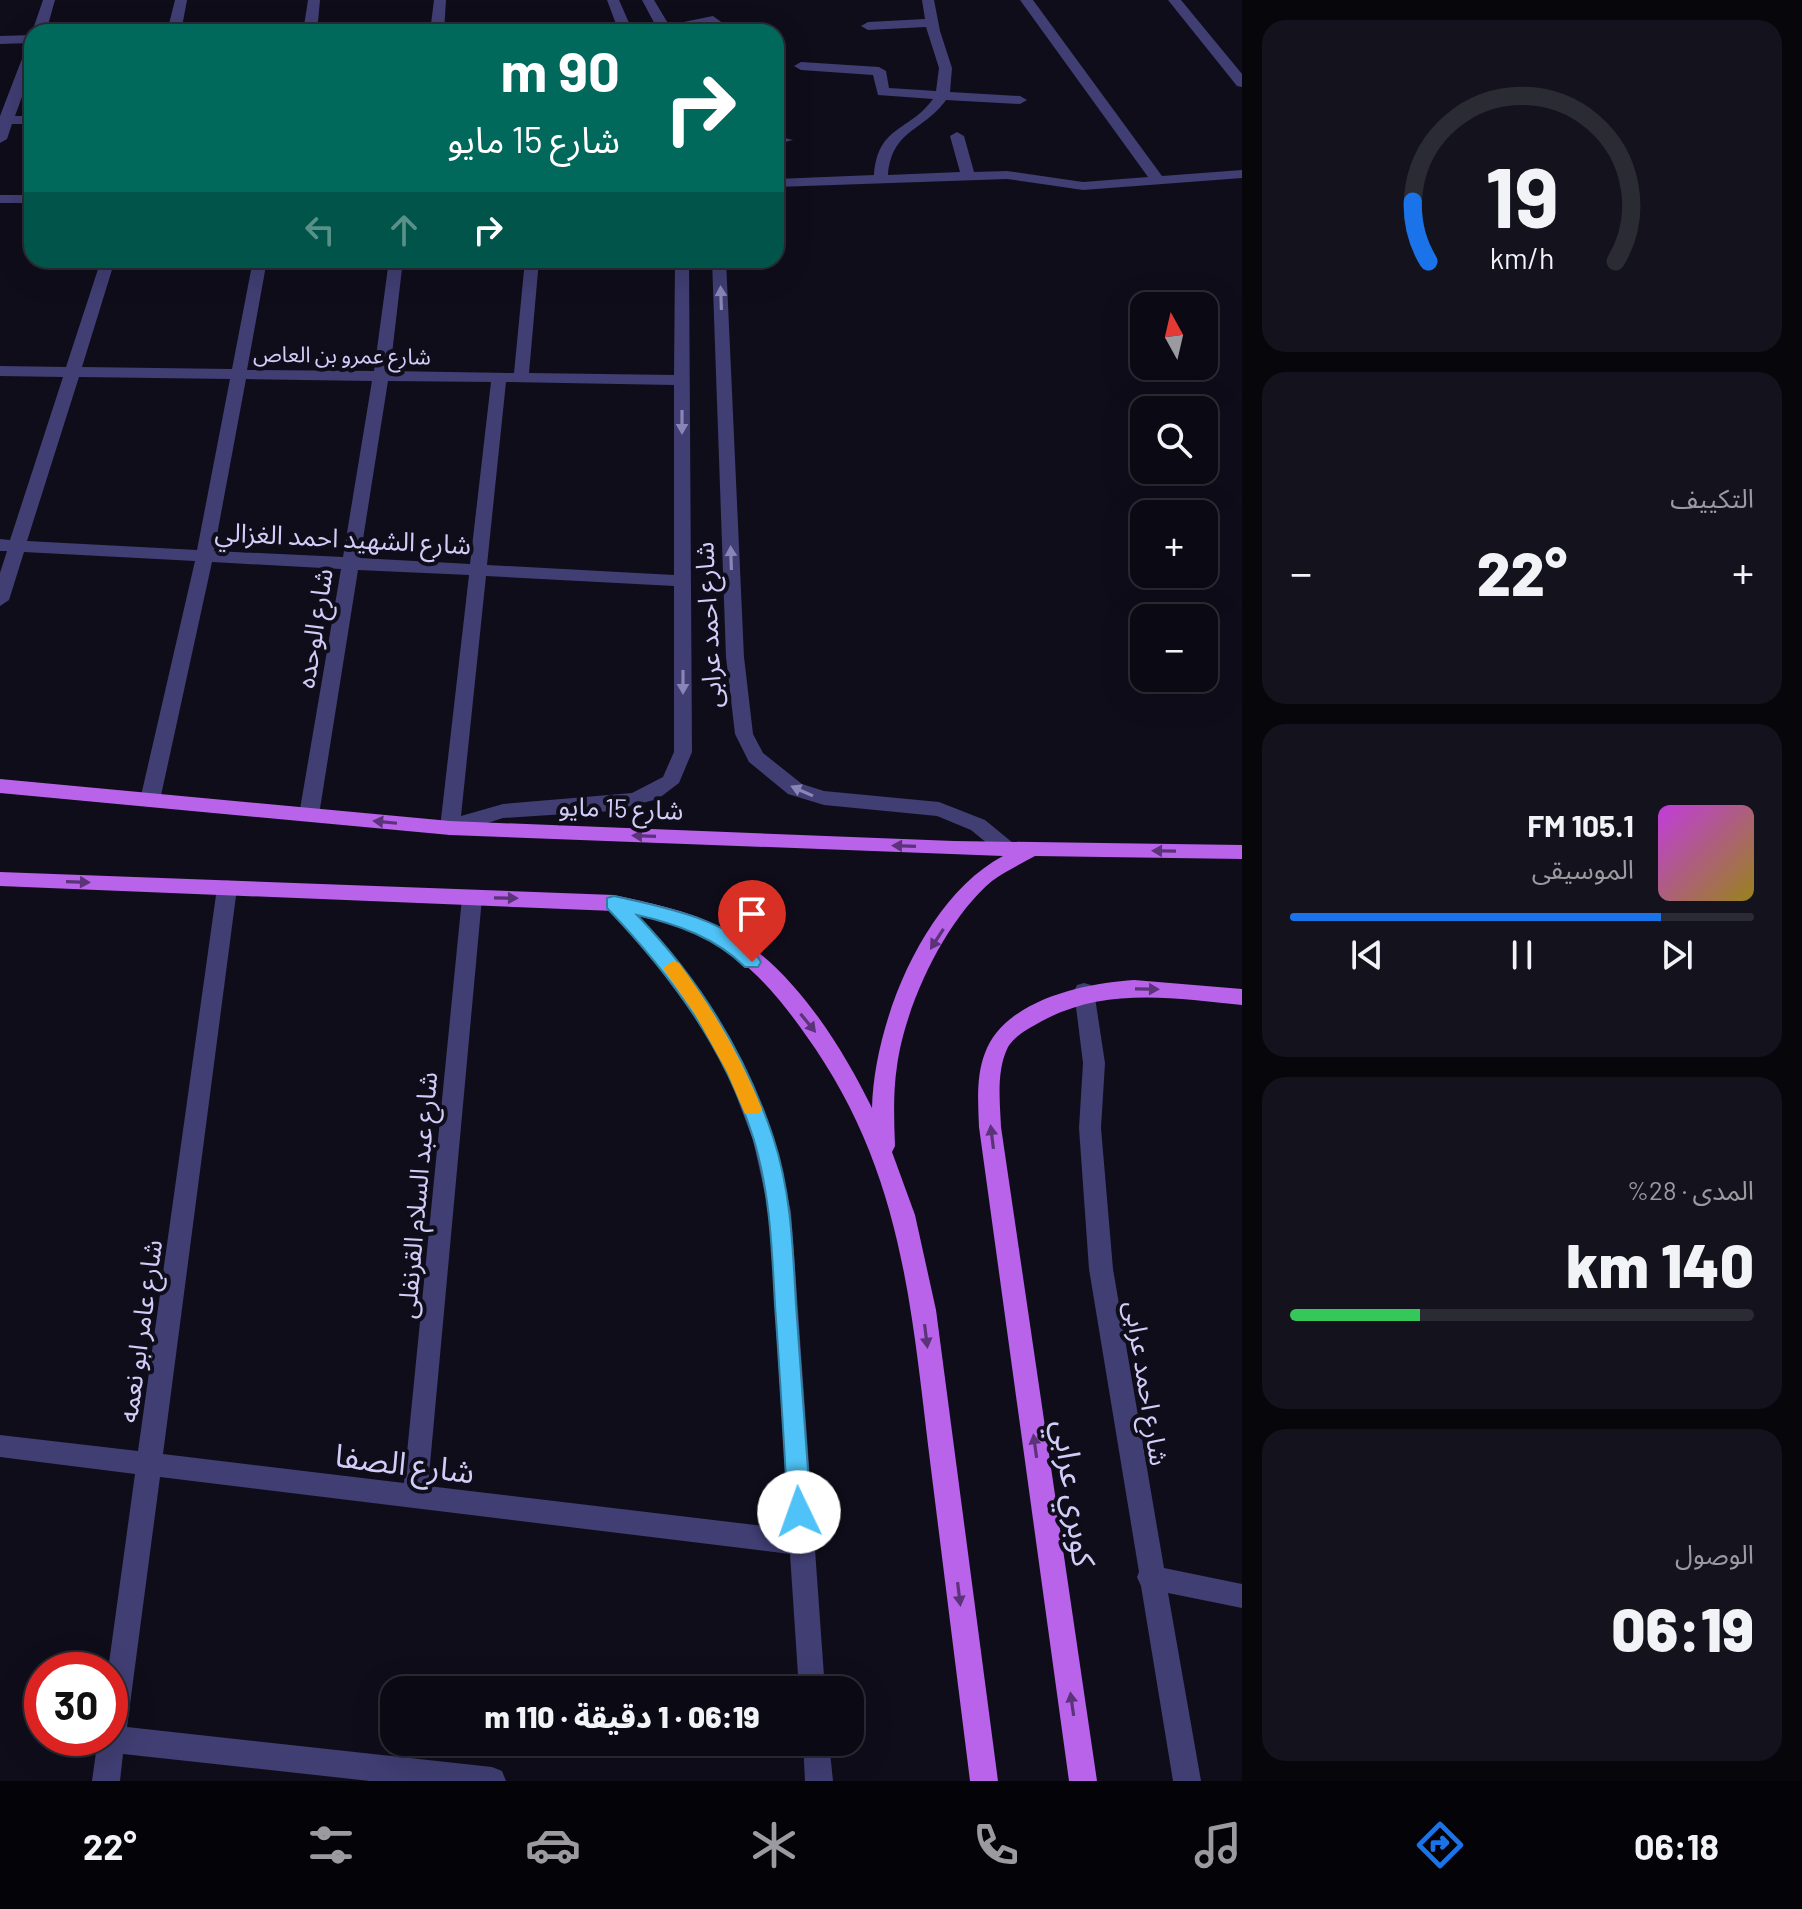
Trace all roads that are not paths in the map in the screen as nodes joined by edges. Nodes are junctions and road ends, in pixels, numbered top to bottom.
1 (49, 0) edge
2 (181, 0) edge
3 (314, 0) edge
4 (440, 0) edge
5 (613, 0) edge
6 (648, 0) edge
7 (928, 0) edge
8 (1026, 0) edge
9 (1174, 0) edge
10 (932, 23) junction
11 (42, 24) edge
12 (176, 24) edge
13 (311, 24) edge
14 (438, 24) edge
15 (623, 24) edge
16 (661, 24) edge
17 (696, 24) edge
18 (718, 24) edge
19 (868, 26) dead end
20 (24, 39) edge
21 (0, 40) edge
22 (801, 66) dead end
23 (24, 71) edge
24 (1242, 83) edge
25 (940, 98) junction
26 (1020, 100) dead end
27 (4, 120) edge
28 (957, 136) dead end
29 (0, 139) edge
30 (1242, 174) edge
31 (968, 176) junction
32 (881, 178) junction
33 (1158, 180) junction
34 (784, 183) edge
35 (0, 199) edge
36 (24, 199) edge
37 (106, 268) edge
38 (259, 268) edge
39 (395, 268) edge
40 (531, 268) edge
41 (682, 268) edge
42 (719, 268) edge
43 (0, 371) edge
44 (74, 372) junction
45 (239, 374) junction
46 (381, 376) junction
47 (499, 378) junction
48 (521, 378) junction
49 (682, 380) junction
50 (9, 546) edge
51 (205, 555) junction
52 (350, 564) junction
53 (478, 570) junction
54 (682, 581) junction
55 (0, 600) edge
56 (0, 786) edge
57 (150, 800) junction
58 (309, 815) junction
59 (450, 828) junction
60 (1006, 848) junction
61 (1032, 849) junction
62 (1242, 852) edge
63 (0, 879) edge
64 (227, 888) junction
65 (472, 898) junction
66 (614, 903) junction
67 (1084, 991) junction
68 (1242, 997) edge
69 (885, 1157) junction
70 (0, 1446) edge
71 (149, 1465) junction
72 (415, 1497) junction
73 (801, 1543) junction
74 (1150, 1577) junction
75 (1242, 1596) edge
76 (124, 1652) edge
77 (811, 1676) edge
78 (128, 1741) edge
79 (110, 1756) edge
80 (817, 1756) edge
81 (106, 1781) edge
82 (492, 1781) edge
83 (819, 1781) edge
84 (984, 1781) edge
85 (1083, 1781) edge
86 (1187, 1781) edge

1 - 11 street
2 - 12 street
3 - 13 street
4 - 14 street
5 - 15 street
6 - 16 street
7 - 10 street
8 - 33 street
9 - 24 street
10 - 19 street
10 - 25 street
17 - 18 street
20 - 21 street
22 - 25 street
23 - 27 street
25 - 26 street
25 - 32 street
27 - 29 street
28 - 31 street
30 - 33 street
31 - 32 street
31 - 33 street
32 - 34 street
35 - 36 street
37 - 44 street
38 - 45 street
39 - 46 street, شارع الوحده
40 - 48 street
41 - 49 street, شارع احمد عرابى
60 -> 42 street, شارع احمد عرابى
43 - 44 street, شارع عمرو بن العاص
44 - 45 street, شارع عمرو بن العاص
44 - 50 street
45 - 46 street, شارع عمرو بن العاص
45 - 51 street
46 - 47 street, شارع عمرو بن العاص
46 - 52 street, شارع الوحده
47 - 48 street, شارع عمرو بن العاص
47 - 53 street
48 - 49 street, شارع عمرو بن العاص
49 -> 54 street, شارع احمد عرابى
50 - 51 street, شارع الشهيد احمد الغزالي
50 - 55 street
51 - 52 street, شارع الشهيد احمد الغزالي
51 - 57 street
52 - 53 street, شارع الشهيد احمد الغزالي
52 - 58 street, شارع الوحده
53 - 54 street, شارع الشهيد احمد الغزالي
53 - 59 street
54 -> 59 street, شارع احمد عرابى
56 - 57 main road, شارع 15 مايو
57 - 58 main road, شارع 15 مايو
59 -> 58 main road, شارع 15 مايو
60 -> 59 main road, شارع 15 مايو
60 - 61 main road, شارع 15 مايو
62 -> 61 main road, شارع 15 مايو
61 -> 69 main road
63 -> 64 main road
64 - 65 main road
64 - 71 street, شارع عامر ابو نعمه
65 -> 66 main road
65 - 72 street, شارع عبد السلام القرنفلى
66 -> 69 main road
66 - 73 street
67 -> 68 main road
67 - 74 street, شارع احمد عرابى
85 -> 67 main road, كوبري عرابي
69 -> 84 main road
70 - 71 street, شارع الصفا
71 - 72 street, شارع الصفا
71 - 76 street, شارع عامر ابو نعمه
72 - 73 street, شارع الصفا
73 - 77 street
74 - 75 street
74 - 86 street, شارع احمد عرابى
78 - 82 street
79 - 81 street, شارع عامر ابو نعمه
80 - 83 street

